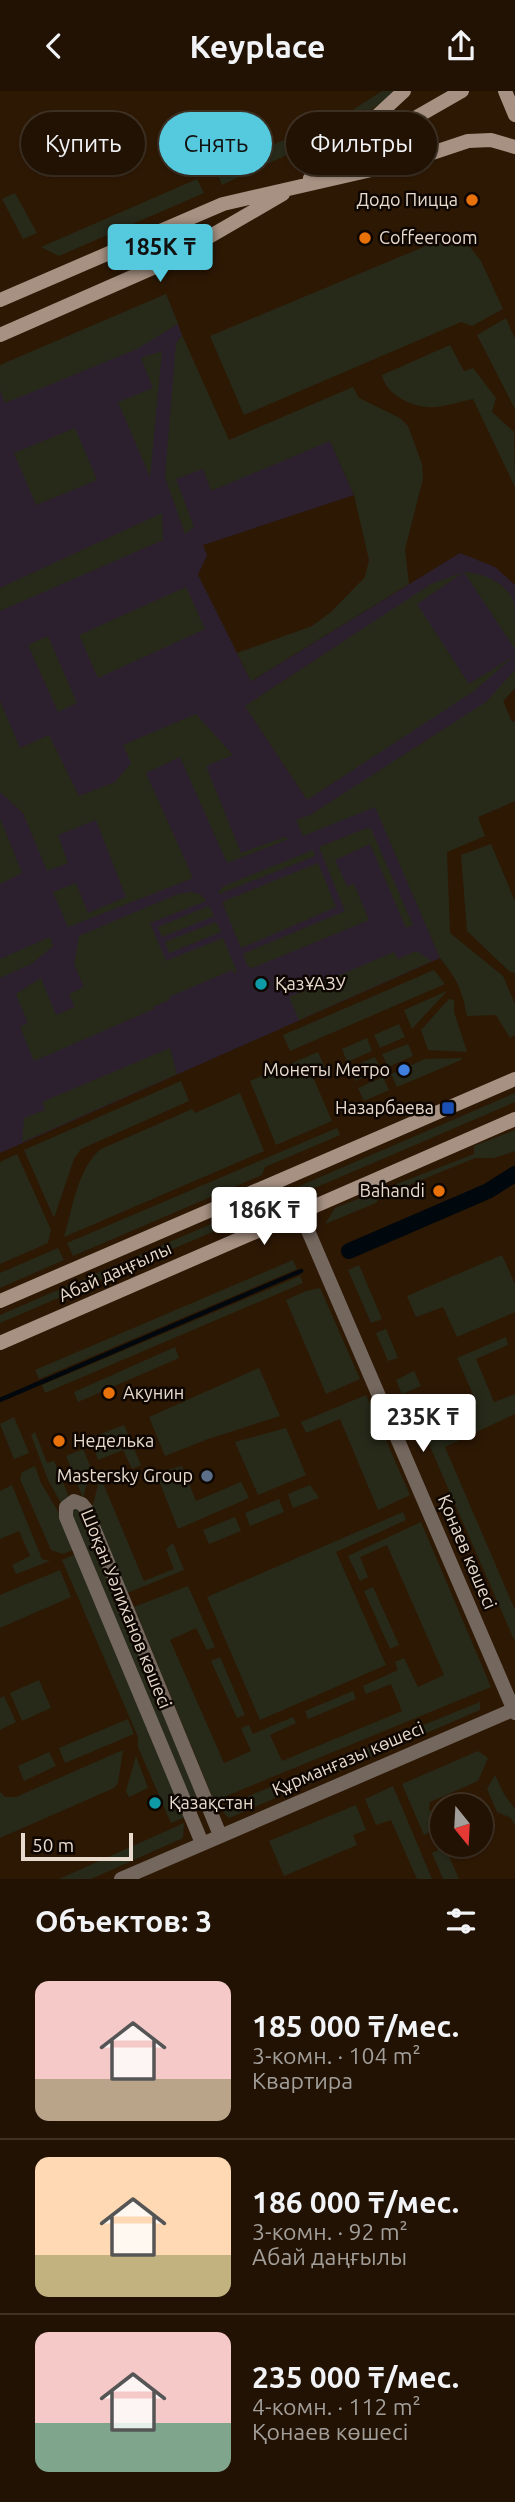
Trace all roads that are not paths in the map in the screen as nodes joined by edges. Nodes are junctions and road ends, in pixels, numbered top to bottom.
1 (404, 91) edge
2 (462, 91) edge
3 (505, 91) edge
4 (515, 115) edge
5 (515, 147) edge
6 (297, 186) junction
7 (0, 300) edge
8 (0, 335) edge
9 (515, 1079) edge
10 (515, 1119) edge
11 (300, 1212) junction
12 (0, 1301) edge
13 (0, 1343) edge
14 (515, 1711) edge
15 (220, 1835) junction
16 (202, 1843) junction
17 (121, 1879) edge

1 - 6 main road
2 - 6 main road
3 - 4 main road
5 - 6 main road
6 - 7 main road
6 - 8 main road
9 - 12 main road, Абай даңғылы
10 - 11 main road, Абай даңғылы
11 - 13 main road, Абай даңғылы
11 - 14 street, Қонаев көшесі
14 - 15 street, Құрманғазы көшесі
15 - 16 street, Құрманғазы көшесі
15 - 16 street, Шоқан Уәлиханов көшесі
16 - 17 street, Құрманғазы көшесі

